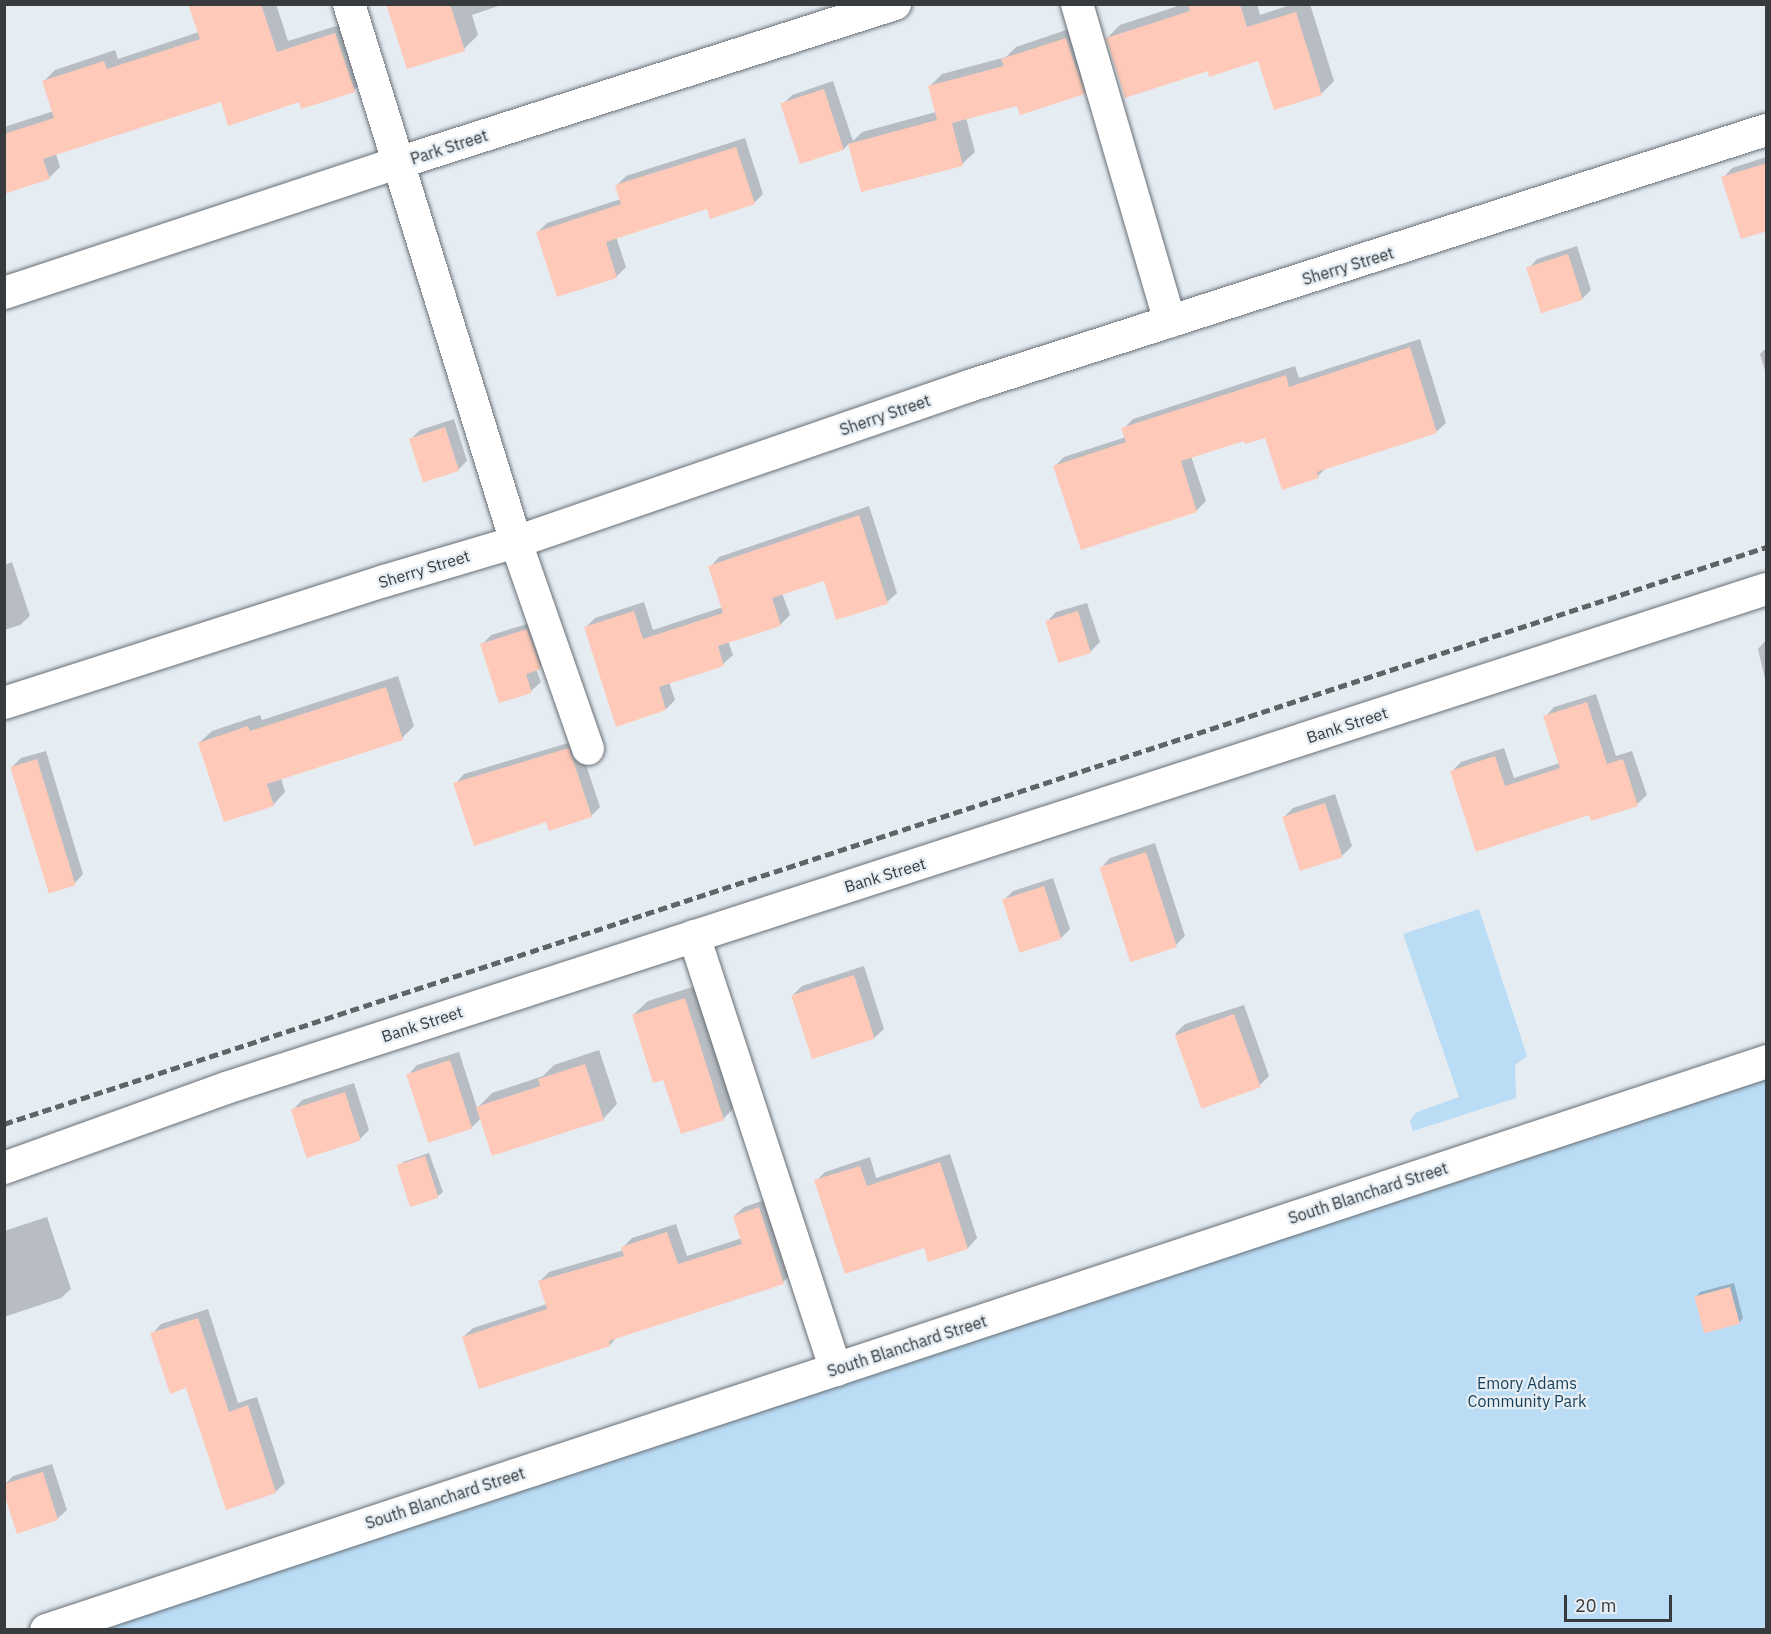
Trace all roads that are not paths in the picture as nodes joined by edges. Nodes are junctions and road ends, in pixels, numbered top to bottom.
1 (349, 4) edge
2 (895, 4) edge
3 (1077, 4) edge
4 (1767, 130) edge
5 (398, 163) junction
6 (4, 293) edge
7 (1170, 322) junction
8 (516, 542) junction
9 (1767, 589) edge
10 (4, 703) edge
11 (588, 749) dead end
12 (694, 936) junction
13 (1767, 1060) edge
14 (4, 1168) edge
15 (836, 1370) junction
16 (46, 1629) edge

1 - 5 street
2 - 5 street, Park Street
3 - 7 street
4 - 7 street, Sherry Street
5 - 6 street, Park Street
5 - 8 street
7 - 8 street, Sherry Street
8 - 10 street, Sherry Street
8 - 11 street
9 - 12 street, Bank Street
12 - 14 street, Bank Street
12 - 15 street
13 - 15 street, South Blanchard Street
15 - 16 street, South Blanchard Street

